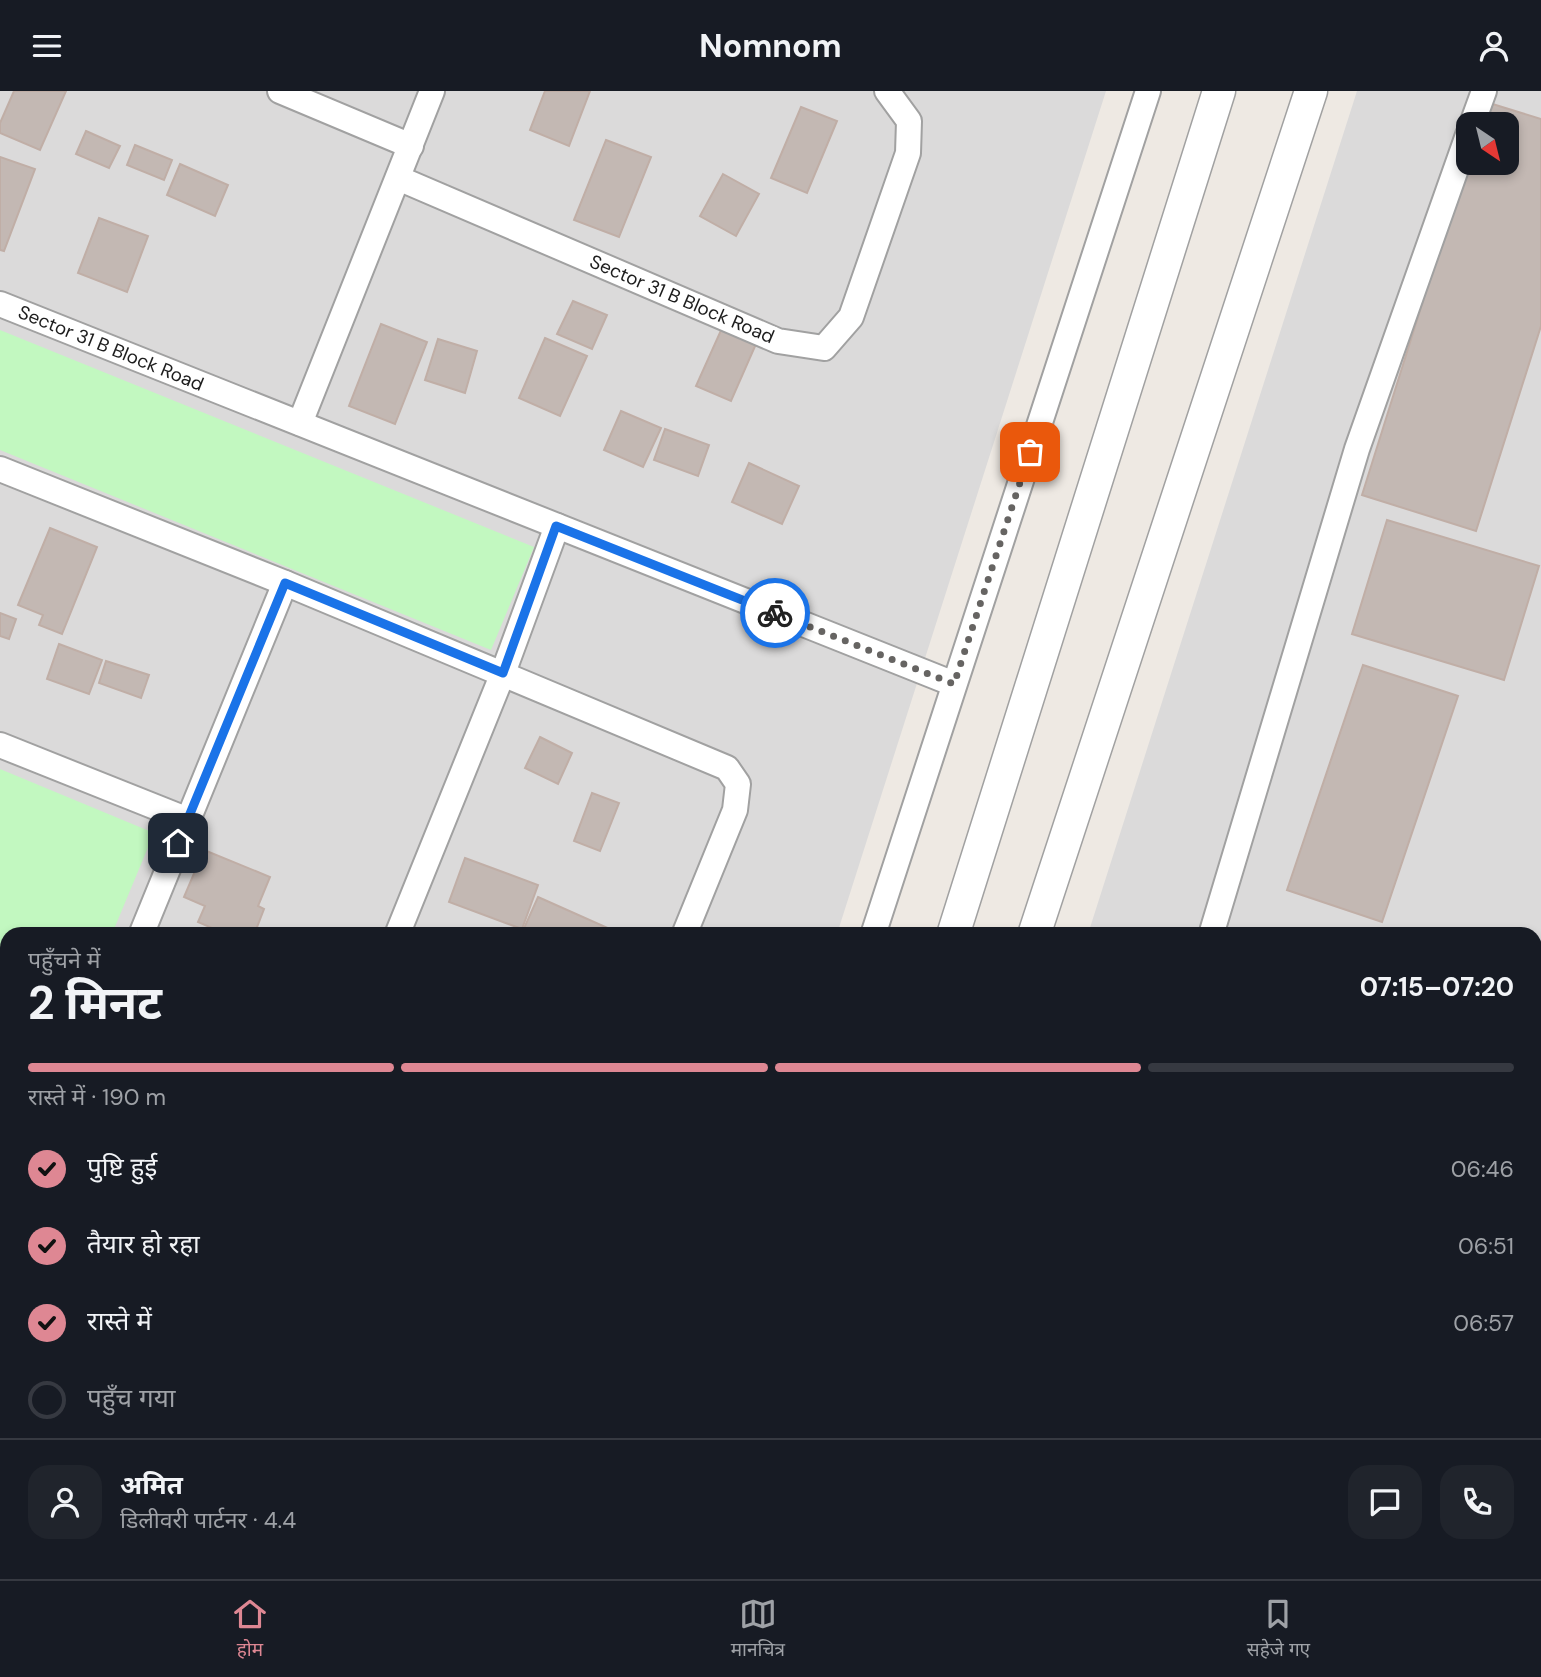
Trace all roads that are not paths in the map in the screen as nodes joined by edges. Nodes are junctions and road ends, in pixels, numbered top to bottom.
1 (280, 91) edge
2 (432, 91) edge
3 (887, 91) edge
4 (1148, 91) edge
5 (1219, 91) edge
6 (1311, 91) edge
7 (1484, 91) edge
8 (1476, 112) edge
9 (411, 146) junction
10 (1456, 169) edge
11 (398, 178) junction
12 (0, 304) edge
13 (300, 423) junction
14 (0, 469) edge
15 (556, 526) junction
16 (285, 583) junction
17 (503, 673) junction
18 (954, 684) junction
19 (0, 745) edge
20 (188, 820) junction
21 (144, 927) edge
22 (400, 927) edge
23 (687, 927) edge
24 (876, 927) edge
25 (956, 927) edge
26 (1037, 927) edge
27 (1213, 927) edge

1 - 9 street
2 - 9 street
3 - 11 street, Sector 31 B Block Road
4 - 18 street
5 - 25 street
6 - 26 street
7 - 8 street
9 - 11 street
10 - 27 street
11 - 13 street
12 - 13 street, Sector 31 B Block Road
13 - 15 street, Sector 31 B Block Road
14 - 16 street
15 - 17 street
15 - 18 street, Sector 31 B Block Road
16 - 17 street
16 - 20 street
17 - 22 street
17 - 23 street
18 - 24 street
19 - 20 street
20 - 21 street

